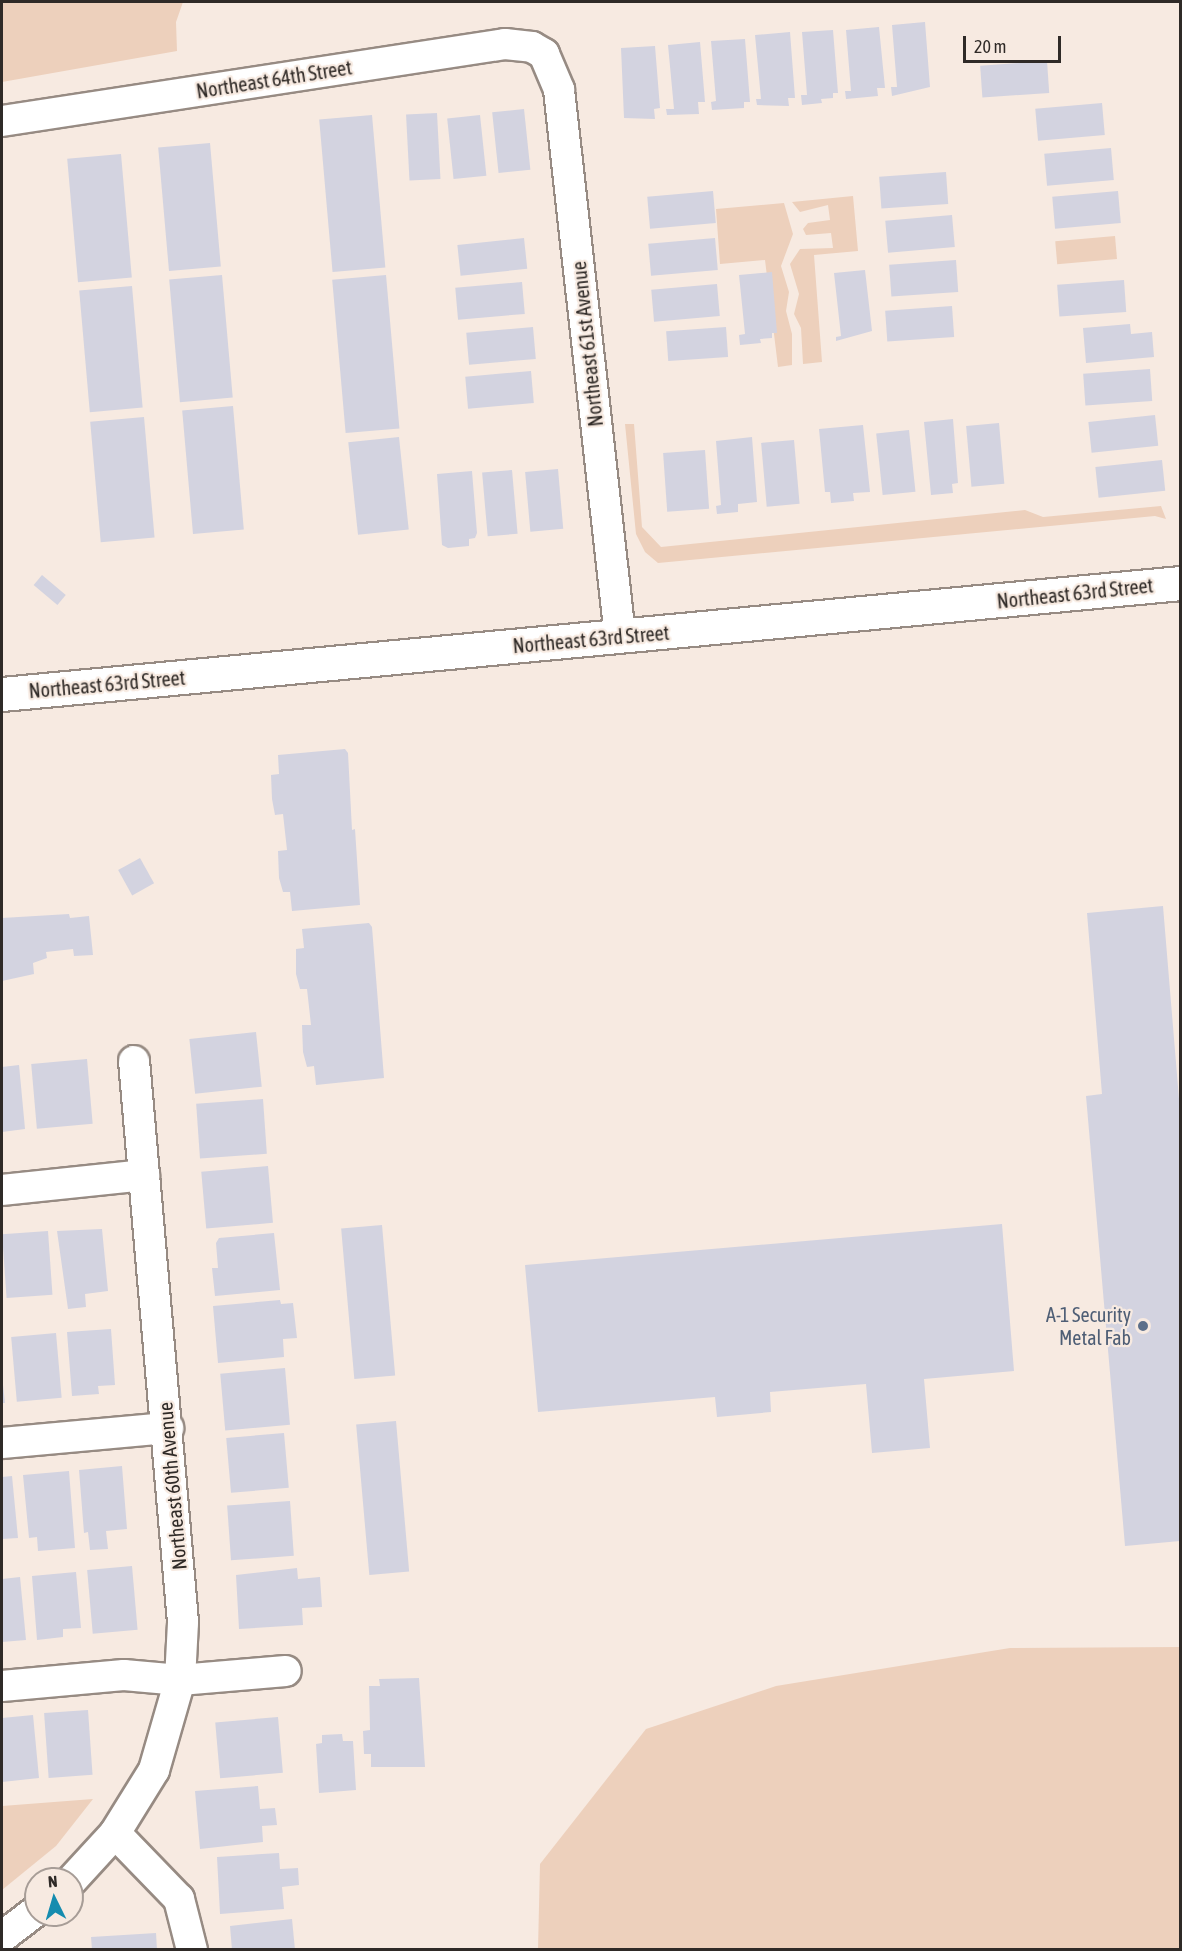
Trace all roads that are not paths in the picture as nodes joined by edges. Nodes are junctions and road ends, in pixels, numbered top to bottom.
1 (544, 54) joint
2 (2, 121) edge
3 (1180, 583) edge
4 (620, 636) junction
5 (2, 694) edge
6 (134, 1061) dead end
7 (144, 1175) junction
8 (2, 1190) edge
9 (168, 1428) junction
10 (2, 1443) edge
11 (286, 1671) dead end
12 (180, 1680) junction
13 (2, 1686) edge
14 (116, 1833) junction
15 (84, 1867) edge
16 (24, 1920) edge
17 (2, 1937) edge
18 (192, 1950) edge

1 - 2 street, Northeast 64th Street
1 - 4 street, Northeast 61st Avenue
3 - 4 main road, Northeast 63rd Street
4 - 5 main road, Northeast 63rd Street
6 - 7 street, Northeast 60th Avenue
7 - 8 street
7 - 9 street, Northeast 60th Avenue
9 - 10 street
9 - 12 street, Northeast 60th Avenue
11 - 12 street
12 - 13 street
12 - 14 street, Northeast 60th Avenue
14 - 15 street, Northeast 60th Avenue
14 - 18 street
16 - 17 street

